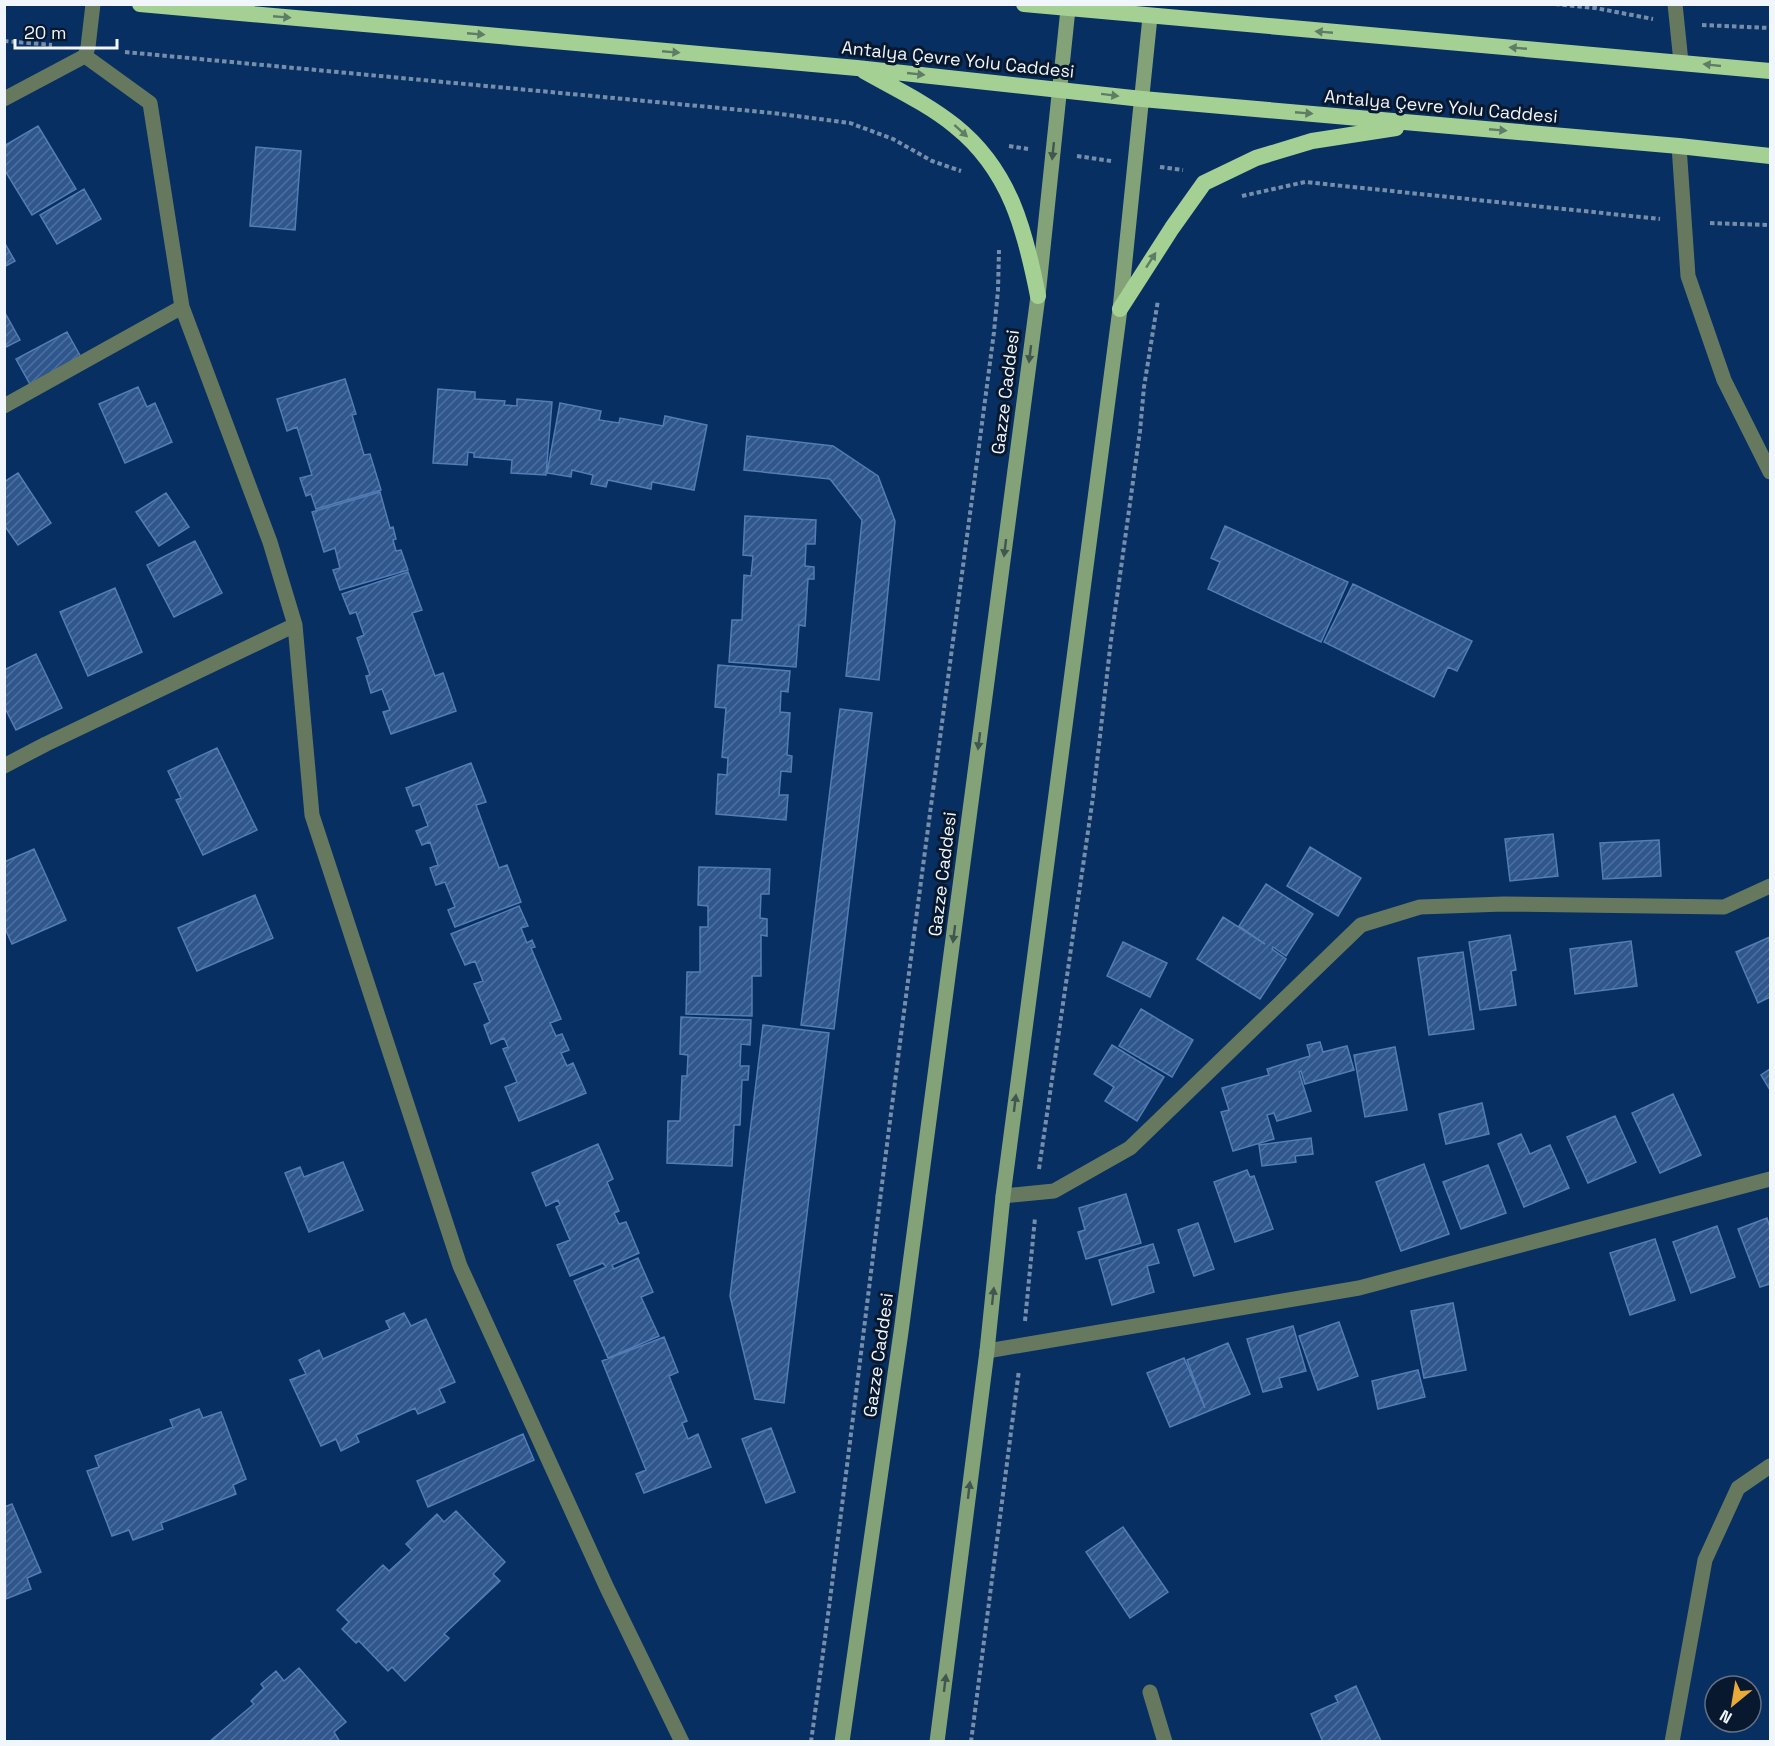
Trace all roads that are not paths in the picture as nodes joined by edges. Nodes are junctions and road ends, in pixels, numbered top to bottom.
1 (93, 4) edge
2 (140, 4) edge
3 (1024, 4) edge
4 (1675, 4) edge
5 (1068, 9) junction
6 (1150, 17) junction
7 (87, 52) junction
8 (1681, 62) junction
9 (857, 68) junction
10 (1770, 71) edge
11 (1059, 89) junction
12 (4, 99) edge
13 (1142, 99) junction
14 (1422, 123) junction
15 (1679, 146) junction
16 (1770, 156) edge
17 (1038, 296) junction
18 (182, 307) junction
19 (1120, 309) junction
20 (4, 406) edge
21 (1770, 472) edge
22 (295, 625) junction
23 (4, 766) edge
24 (1770, 886) edge
25 (1770, 1179) edge
26 (1003, 1196) junction
27 (987, 1352) junction
28 (1770, 1466) edge
29 (1149, 1692) dead end
30 (682, 1742) edge
31 (842, 1742) edge
32 (937, 1742) edge
33 (1165, 1742) edge
34 (1672, 1742) edge

1 - 7 street
2 -> 9 highway, Antalya Çevre Yolu Caddesi
3 - 5 highway
4 - 8 street
5 - 6 highway
5 - 11 main road, Gazze Caddesi
8 -> 6 highway
6 - 13 main road
7 - 12 street
7 - 18 street
10 -> 8 highway
9 -> 11 highway, Antalya Çevre Yolu Caddesi
9 -> 17 highway
11 -> 13 highway, Antalya Çevre Yolu Caddesi
11 -> 17 main road, Gazze Caddesi
13 -> 14 highway, Antalya Çevre Yolu Caddesi
13 - 19 main road
14 -> 15 highway, Antalya Çevre Yolu Caddesi
19 -> 14 highway
15 - 16 highway, Antalya Çevre Yolu Caddesi
15 - 21 street
17 -> 31 main road, Gazze Caddesi
18 - 20 street
18 - 22 street
26 -> 19 main road
22 - 23 street
22 - 30 street
24 - 26 street
25 - 27 street
27 -> 26 main road
32 -> 27 main road
28 - 34 street
29 - 33 street

